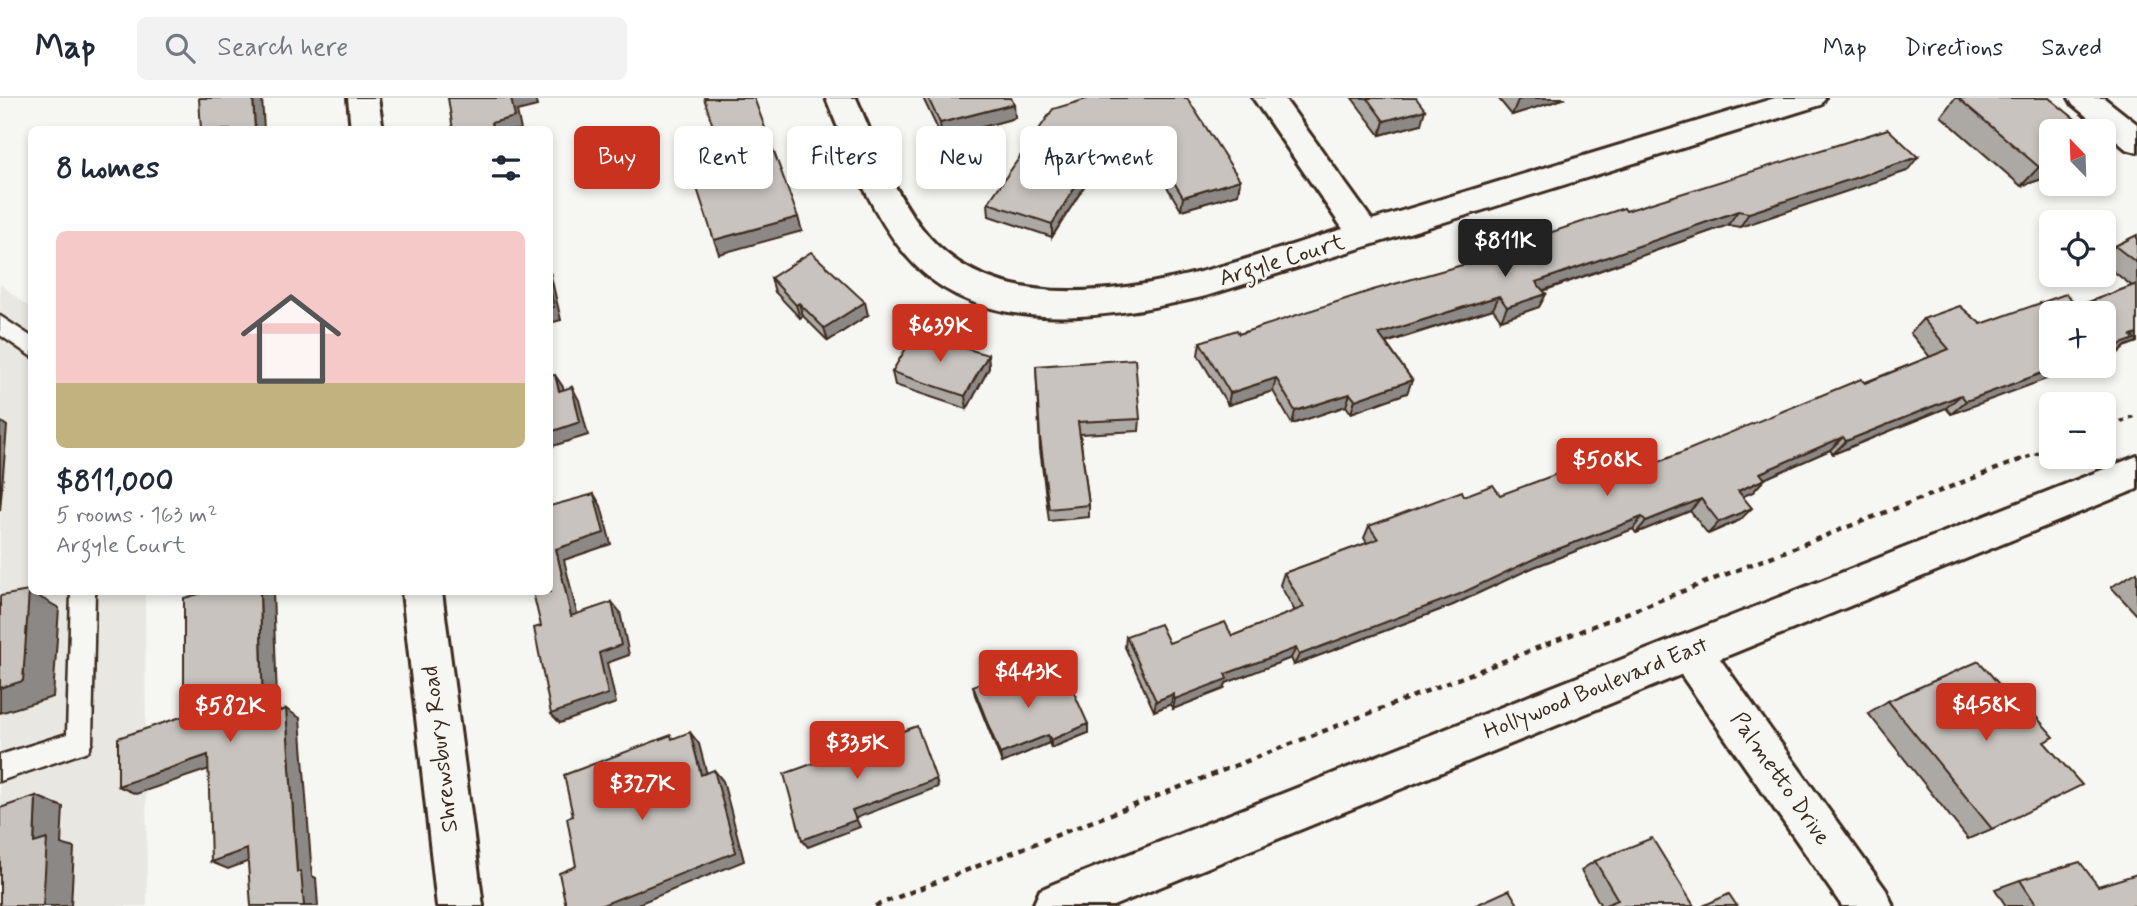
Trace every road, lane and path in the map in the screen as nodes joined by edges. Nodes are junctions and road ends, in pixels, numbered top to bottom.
1 (363, 98) edge
2 (841, 98) edge
3 (1268, 98) edge
4 (1810, 98) edge
5 (2084, 98) edge
6 (366, 126) edge
7 (2137, 141) edge
8 (1365, 235) junction
9 (0, 324) edge
10 (28, 346) edge
11 (2137, 415) edge
12 (2116, 423) edge
13 (2039, 453) edge
14 (2137, 472) edge
15 (83, 595) edge
16 (422, 595) edge
17 (1690, 652) junction
18 (0, 768) edge
19 (460, 906) edge
20 (875, 906) edge
21 (1056, 906) edge
22 (1870, 906) edge

1 - 6 street
2 - 8 street, Argyle Court
3 - 8 street
4 - 8 street, Argyle Court
5 - 7 street
9 - 10 lane
11 - 12 path
13 - 20 path
14 - 17 street, Hollywood Boulevard East
15 - 18 lane
16 - 19 street, Shrewsbury Road
17 - 21 street, Hollywood Boulevard East
17 - 22 street, Palmetto Drive

